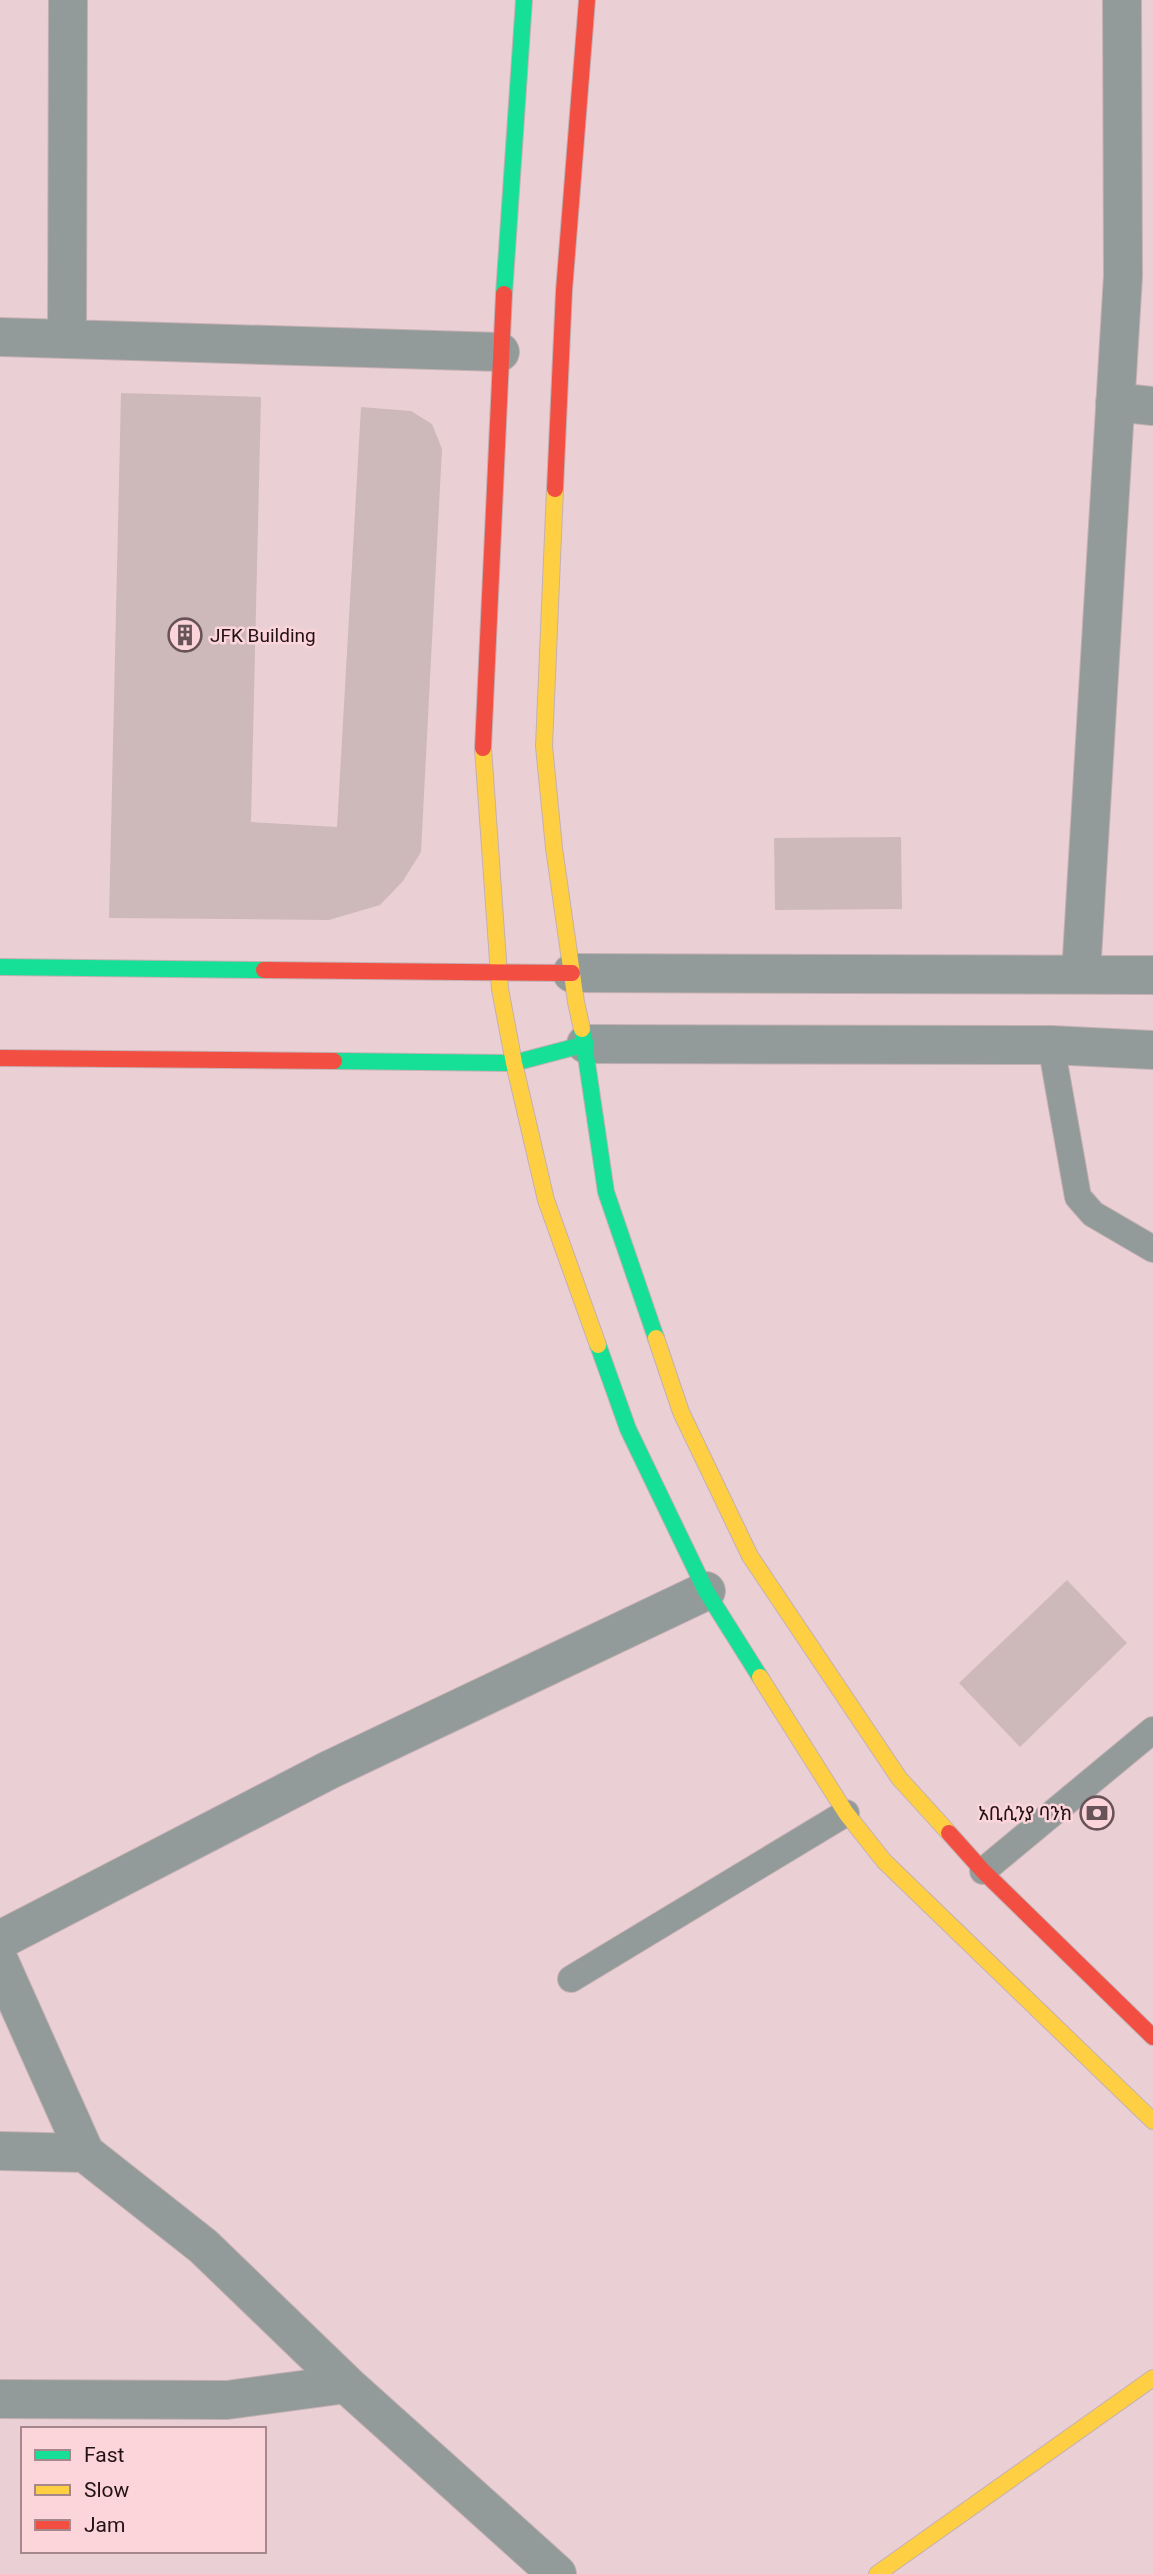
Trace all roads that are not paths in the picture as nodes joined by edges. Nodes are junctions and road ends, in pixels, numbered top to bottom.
1 (68, 0) edge
2 (524, 0) edge
3 (587, 0) edge
4 (1122, 0) edge
5 (0, 337) edge
6 (67, 338) junction
7 (500, 352) junction
8 (1115, 402) junction
9 (1153, 406) edge
10 (0, 967) edge
11 (499, 973) junction
12 (572, 973) junction
13 (1082, 974) junction
14 (1153, 975) edge
15 (586, 1044) junction
16 (1051, 1045) junction
17 (1153, 1050) edge
18 (0, 1058) edge
19 (514, 1062) junction
20 (1153, 1249) edge
21 (706, 1591) junction
22 (1153, 1730) edge
23 (846, 1813) junction
24 (983, 1871) junction
25 (0, 1940) edge
26 (0, 1964) edge
27 (571, 1979) dead end
28 (1153, 2037) edge
29 (1153, 2121) edge
30 (0, 2151) edge
31 (85, 2153) junction
32 (1153, 2378) edge
33 (345, 2384) junction
34 (0, 2399) edge
35 (558, 2574) edge
36 (877, 2574) edge

1 - 6 street
2 - 7 main road
3 - 12 main road
4 - 8 street
5 - 6 street
6 - 7 street
7 - 11 main road
8 - 9 street
8 - 13 street
10 - 11 main road
11 - 12 main road
11 - 19 main road
12 - 13 street
12 - 15 main road
13 - 14 street
15 - 16 street
15 - 19 main road
15 - 24 main road
16 - 17 street
16 - 20 lane
18 - 19 main road
19 - 21 main road
21 - 23 main road
21 - 25 street
22 - 24 lane
23 - 27 lane
23 - 29 main road
24 - 28 main road
26 - 31 street
30 - 31 street
31 - 33 street
32 - 36 main road
33 - 34 street
33 - 35 street

